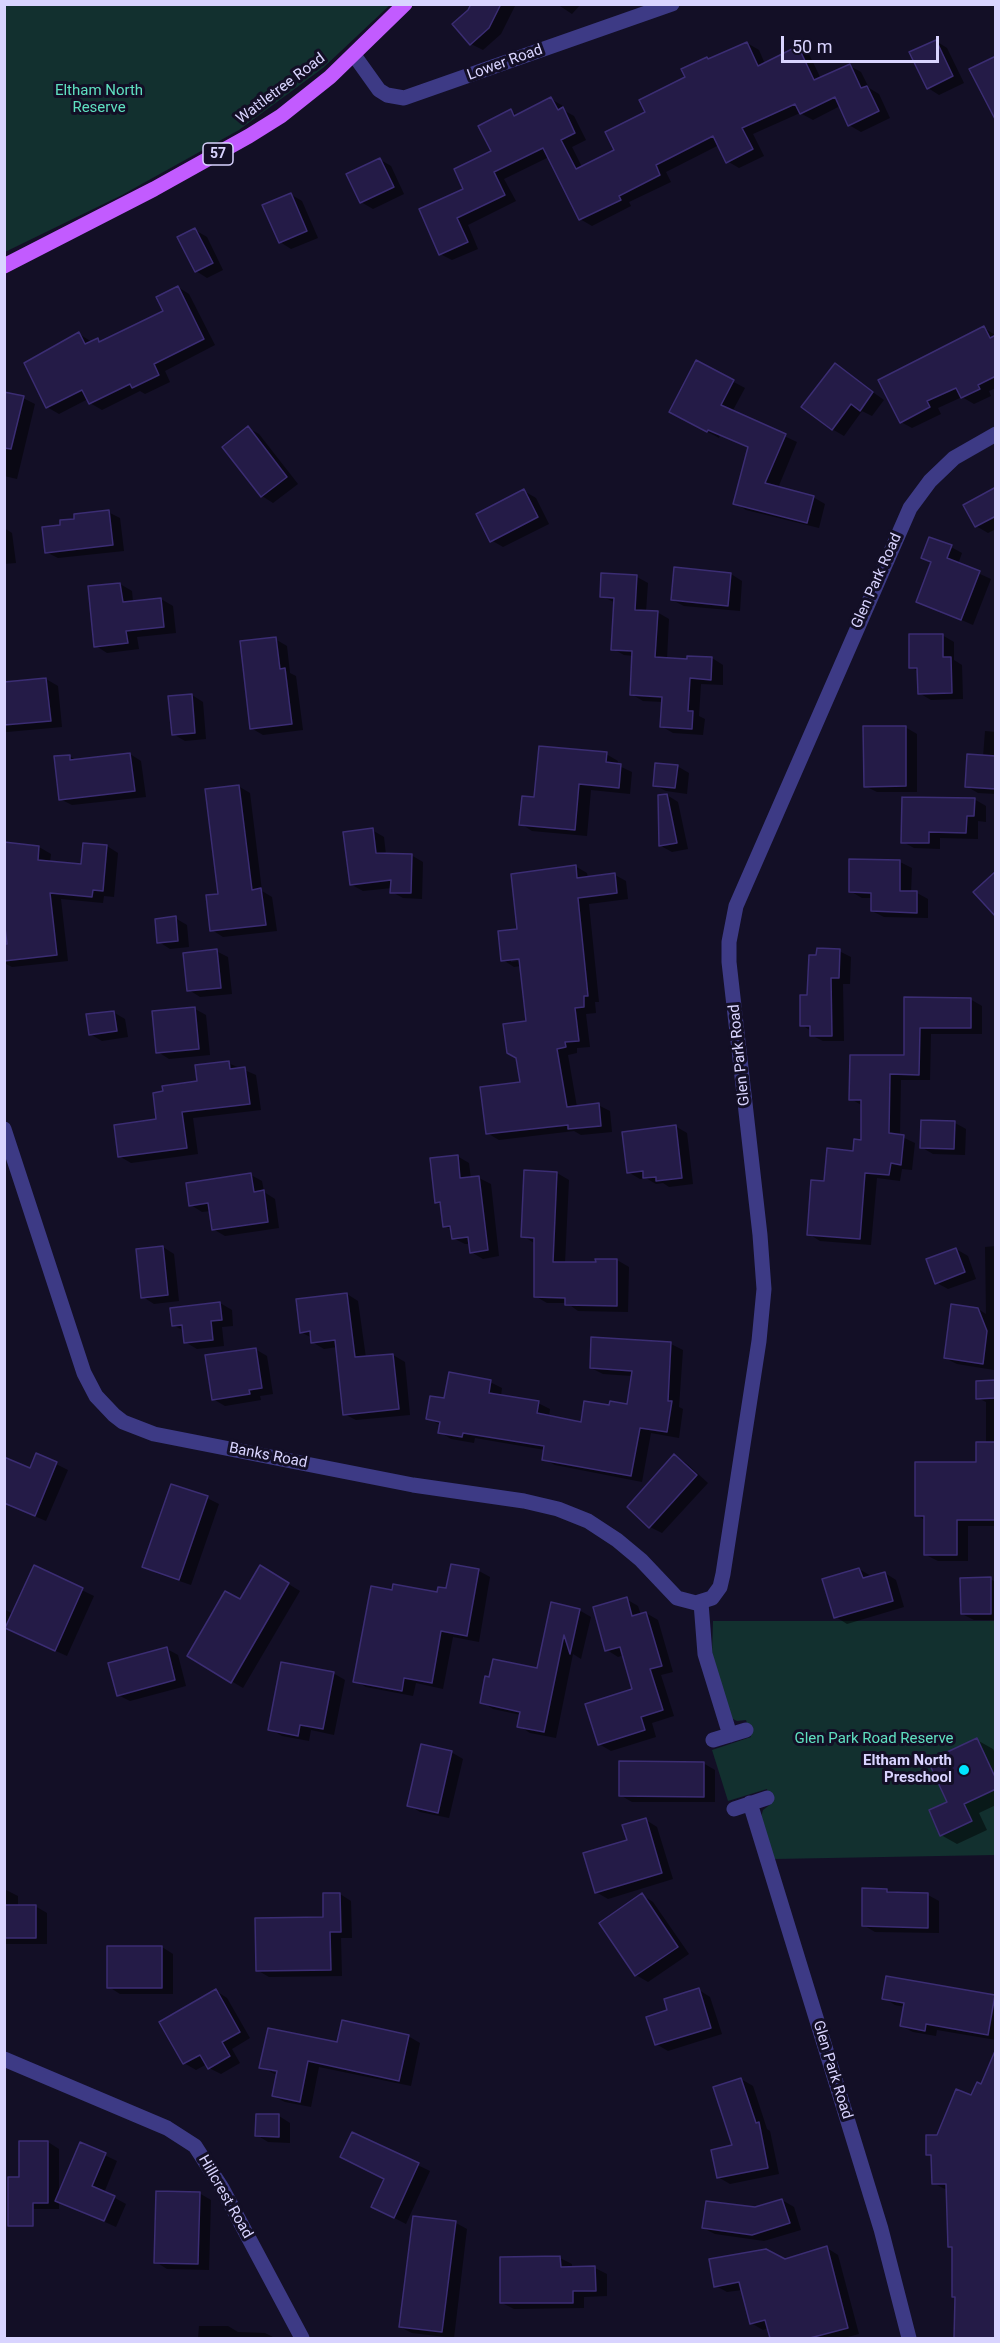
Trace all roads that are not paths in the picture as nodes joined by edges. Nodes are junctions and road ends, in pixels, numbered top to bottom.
1 (405, 4) edge
2 (672, 4) edge
3 (354, 55) junction
4 (4, 266) edge
5 (996, 434) edge
6 (4, 1129) edge
7 (701, 1603) junction
8 (746, 1730) dead end
9 (730, 1735) junction
10 (713, 1740) dead end
11 (766, 1798) dead end
12 (750, 1803) junction
13 (734, 1809) dead end
14 (4, 2059) edge
15 (302, 2338) edge
16 (909, 2338) edge

1 - 3 main road, Wattletree Road / 57
2 - 3 street, Lower Road
3 - 4 main road, Wattletree Road / 57
5 - 7 street, Glen Park Road
6 - 7 street, Banks Road
7 - 9 street
8 - 9 street
9 - 10 street
11 - 12 street
12 - 13 street
12 - 16 street, Glen Park Road
14 - 15 street, Hillcrest Road

